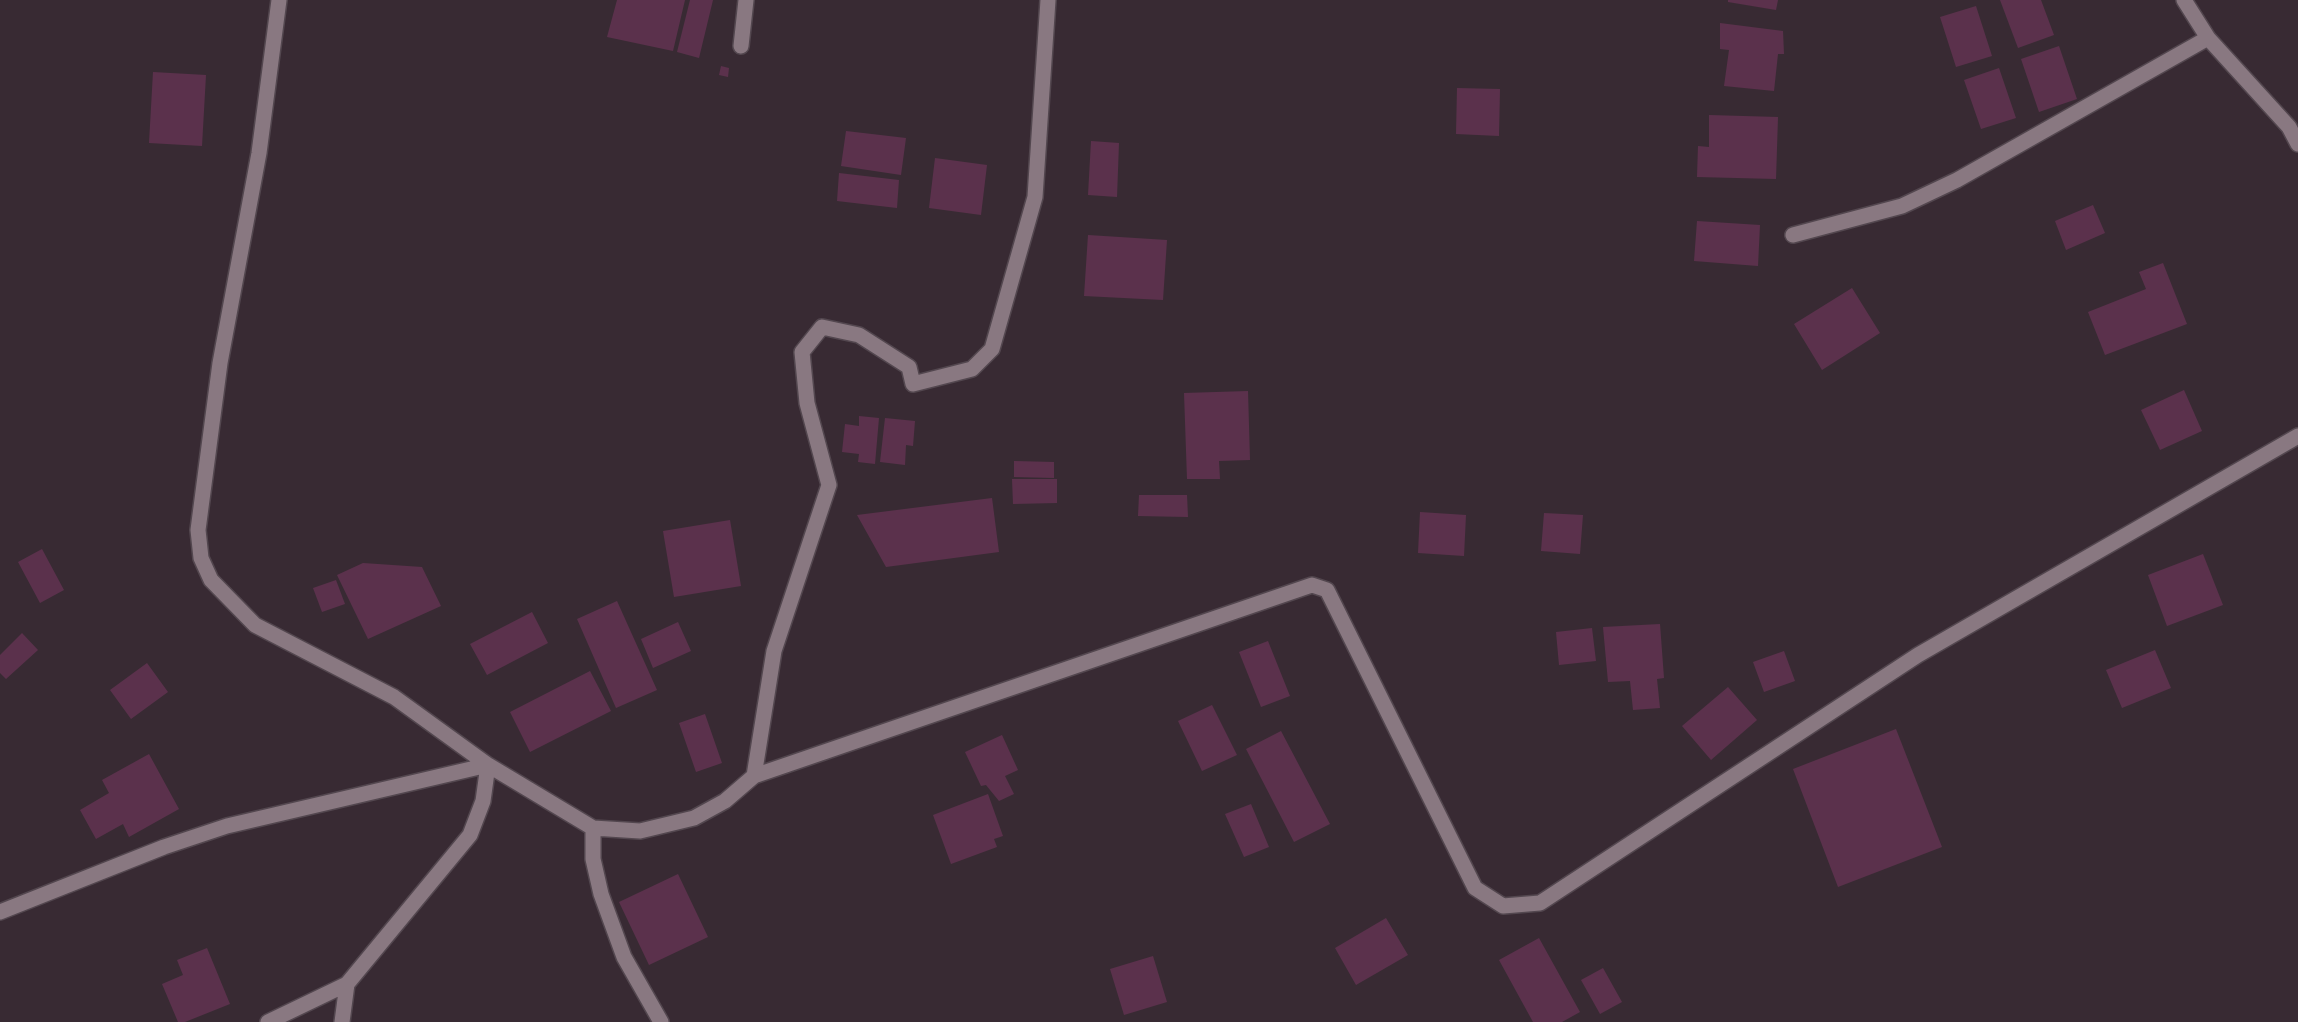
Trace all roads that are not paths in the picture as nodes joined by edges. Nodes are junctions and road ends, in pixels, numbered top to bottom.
1 (279, 0) edge
2 (746, 0) edge
3 (1048, 0) edge
4 (2184, 0) edge
5 (2208, 38) junction
6 (741, 46) dead end
7 (2294, 126) edge
8 (2298, 144) edge
9 (1793, 235) dead end
10 (2298, 436) edge
11 (488, 765) junction
12 (754, 776) junction
13 (593, 828) junction
14 (0, 912) edge
15 (347, 984) junction
16 (268, 1022) edge
17 (342, 1022) edge
18 (661, 1022) edge

1 - 11 street
2 - 6 street
3 - 12 street
4 - 5 street
5 - 7 street
5 - 9 street
7 - 8 street
10 - 12 street
11 - 13 street
11 - 14 street
11 - 15 street
12 - 13 street
13 - 18 street
15 - 16 street
15 - 17 street

